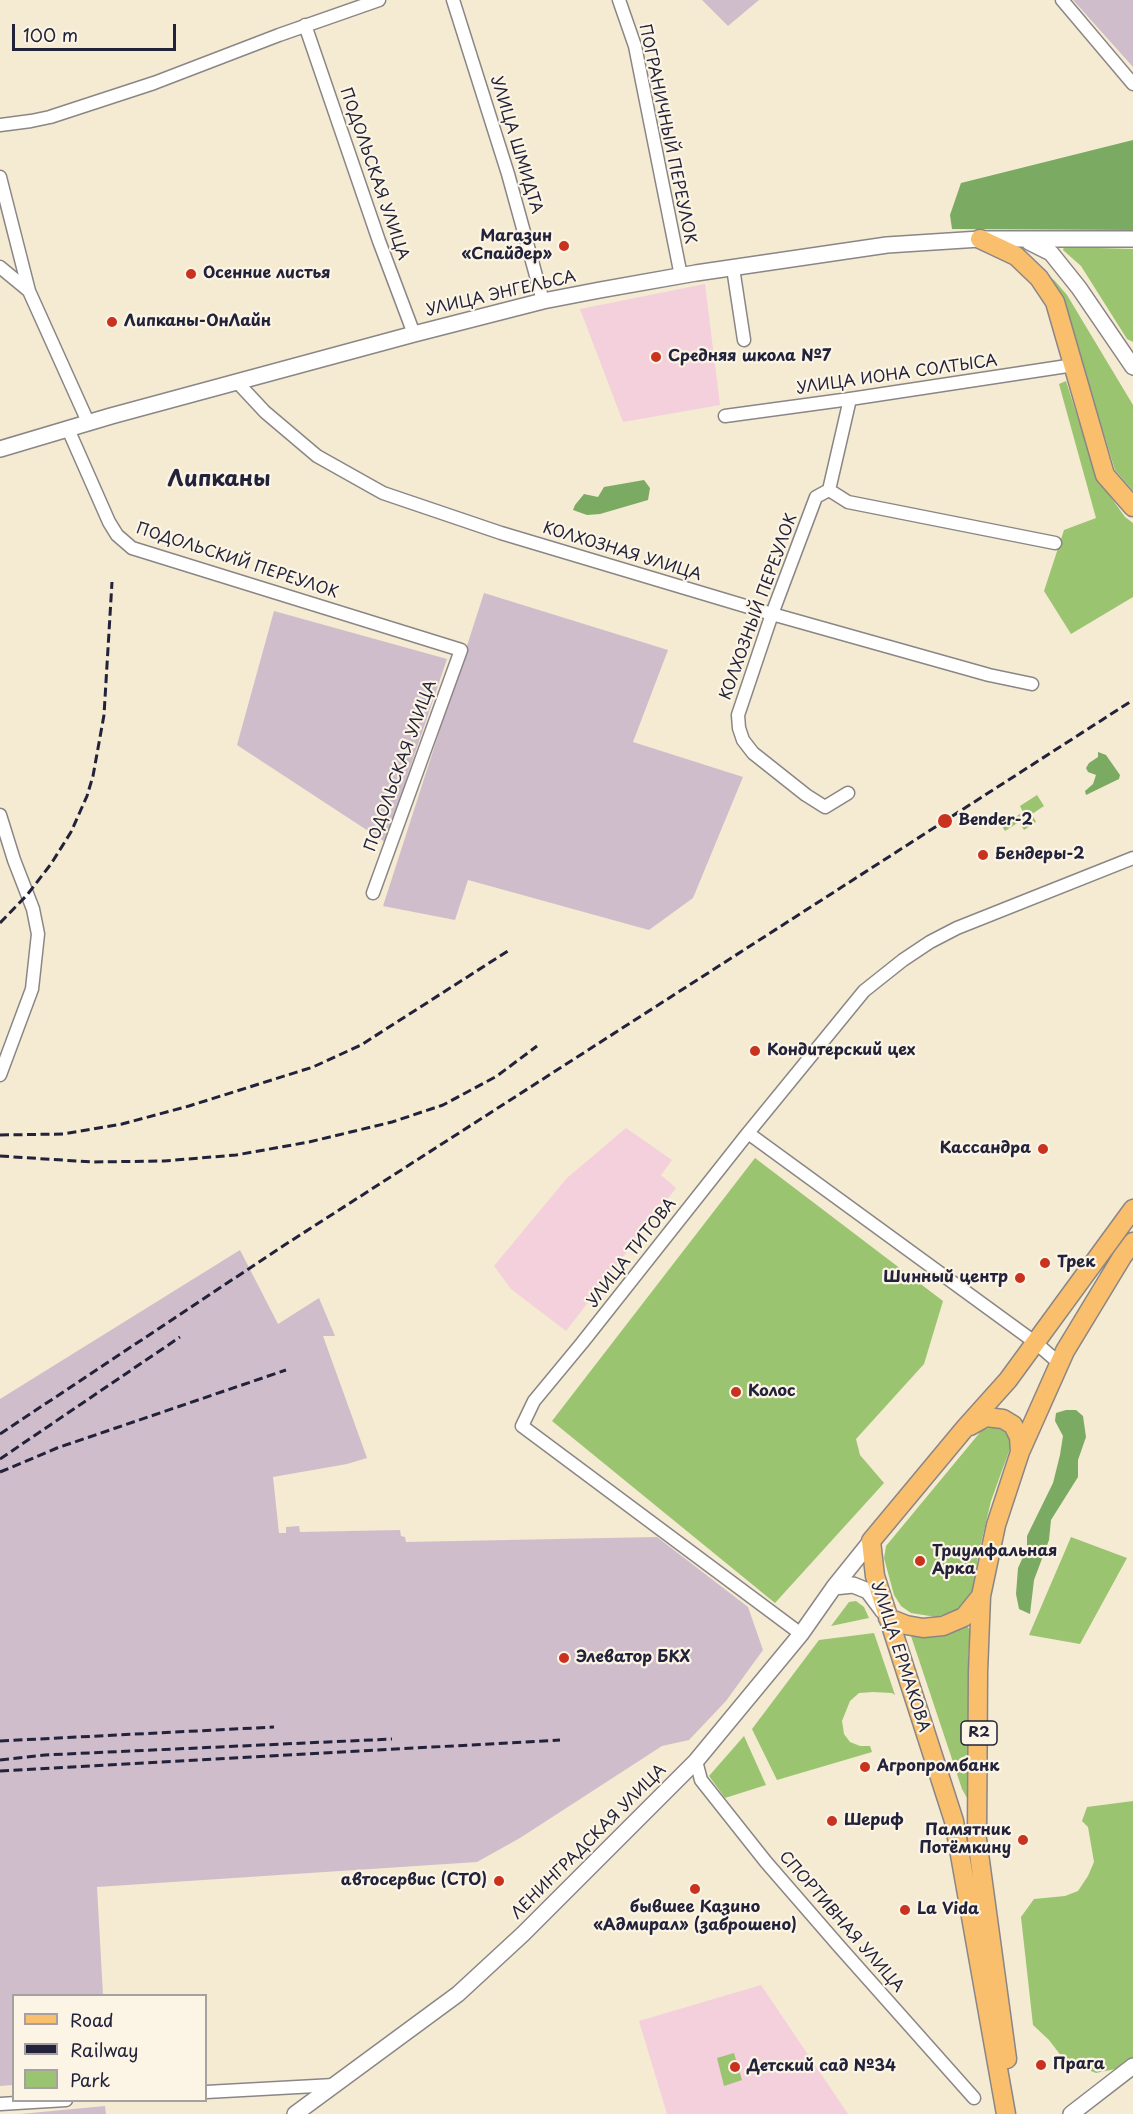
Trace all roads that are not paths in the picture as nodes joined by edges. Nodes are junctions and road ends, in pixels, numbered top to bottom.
1 (379, 0) edge
2 (453, 0) edge
3 (620, 0) edge
4 (1062, 0) edge
5 (305, 25) junction
6 (1133, 84) edge
7 (0, 125) edge
8 (0, 177) edge
9 (980, 239) junction
10 (1133, 239) edge
11 (1023, 240) junction
12 (0, 267) edge
13 (732, 268) junction
14 (681, 276) junction
15 (29, 291) junction
16 (543, 301) junction
17 (414, 334) junction
18 (744, 340) dead end
19 (1074, 365) junction
20 (1133, 367) edge
21 (237, 382) junction
22 (850, 399) junction
23 (724, 416) dead end
24 (88, 422) junction
25 (68, 429) junction
26 (0, 449) edge
27 (829, 490) junction
28 (1133, 507) edge
29 (1055, 543) dead end
30 (772, 614) junction
31 (461, 650) joint
32 (1032, 684) dead end
33 (848, 794) dead end
34 (0, 815) edge
35 (1133, 858) edge
36 (373, 893) dead end
37 (0, 1075) edge
38 (748, 1133) junction
39 (1133, 1209) edge
40 (1133, 1242) edge
41 (1036, 1343) junction
42 (1059, 1363) junction
43 (965, 1428) junction
44 (1020, 1452) junction
45 (872, 1541) junction
46 (834, 1587) junction
47 (981, 1596) junction
48 (888, 1618) junction
49 (801, 1634) junction
50 (696, 1761) junction
51 (1133, 2066) edge
52 (334, 2085) junction
53 (207, 2092) edge
54 (974, 2097) dead end
55 (33, 2102) edge
56 (0, 2104) edge
57 (295, 2114) edge
58 (1006, 2114) edge
59 (1013, 2114) edge
60 (1071, 2114) edge

1 - 5 street
2 - 16 street, УЛИЦА ШМИДТА
3 - 14 street, ПОГРАНИЧНЫЙ ПЕРЕУЛОК
4 - 6 street
5 - 7 street
5 - 17 street, ПОДОЛЬСКАЯ УЛИЦА
8 - 15 street
9 - 11 street, УЛИЦА ЭНГЕЛЬСА
9 - 13 street, УЛИЦА ЭНГЕЛЬСА
9 - 19 main road
10 - 11 street, УЛИЦА ЭНГЕЛЬСА
11 - 20 street
12 - 15 street
13 - 14 street, УЛИЦА ЭНГЕЛЬСА
13 - 18 street
14 - 16 street, УЛИЦА ЭНГЕЛЬСА
15 - 24 street
16 - 17 street, УЛИЦА ЭНГЕЛЬСА
17 - 21 street, УЛИЦА ЭНГЕЛЬСА
19 - 22 street, УЛИЦА ИОНА СОЛТЫСА
19 - 28 main road
21 - 24 street, УЛИЦА ЭНГЕЛЬСА
21 - 30 street, КОЛХОЗНАЯ УЛИЦА
22 - 23 street, УЛИЦА ИОНА СОЛТЫСА
22 - 27 street, КОЛХОЗНЫЙ ПЕРЕУЛОК
24 - 25 street, УЛИЦА ЭНГЕЛЬСА
25 - 26 street, УЛИЦА ЭНГЕЛЬСА
25 - 31 street, ПОДОЛЬСКИЙ ПЕРЕУЛОК
27 - 29 street
27 - 30 street, КОЛХОЗНЫЙ ПЕРЕУЛОК
30 - 32 street, КОЛХОЗНАЯ УЛИЦА
30 - 33 street, КОЛХОЗНЫЙ ПЕРЕУЛОК
31 - 36 street, ПОДОЛЬСКАЯ УЛИЦА
34 - 37 street
35 - 38 street
38 - 41 street
38 - 49 street, УЛИЦА ТИТОВА
39 - 41 main road
40 - 42 main road, R2
41 - 42 street
41 - 43 main road
42 - 44 main road, R2
43 - 44 main road
43 - 45 main road
44 - 47 main road, R2
45 - 46 street, ЛЕНИНГРАДСКАЯ УЛИЦА
45 - 48 main road, УЛИЦА ЕРМАКОВА
46 - 48 street
46 - 49 street, ЛЕНИНГРАДСКАЯ УЛИЦА
47 - 48 main road
47 - 59 main road, R2
48 - 58 main road, УЛИЦА ЕРМАКОВА
49 - 50 street, ЛЕНИНГРАДСКАЯ УЛИЦА
50 - 52 street, ЛЕНИНГРАДСКАЯ УЛИЦА
50 - 54 street, СПОРТИВНАЯ УЛИЦА
51 - 60 street
52 - 53 street
52 - 57 street, ЛЕНИНГРАДСКАЯ УЛИЦА
55 - 56 street

